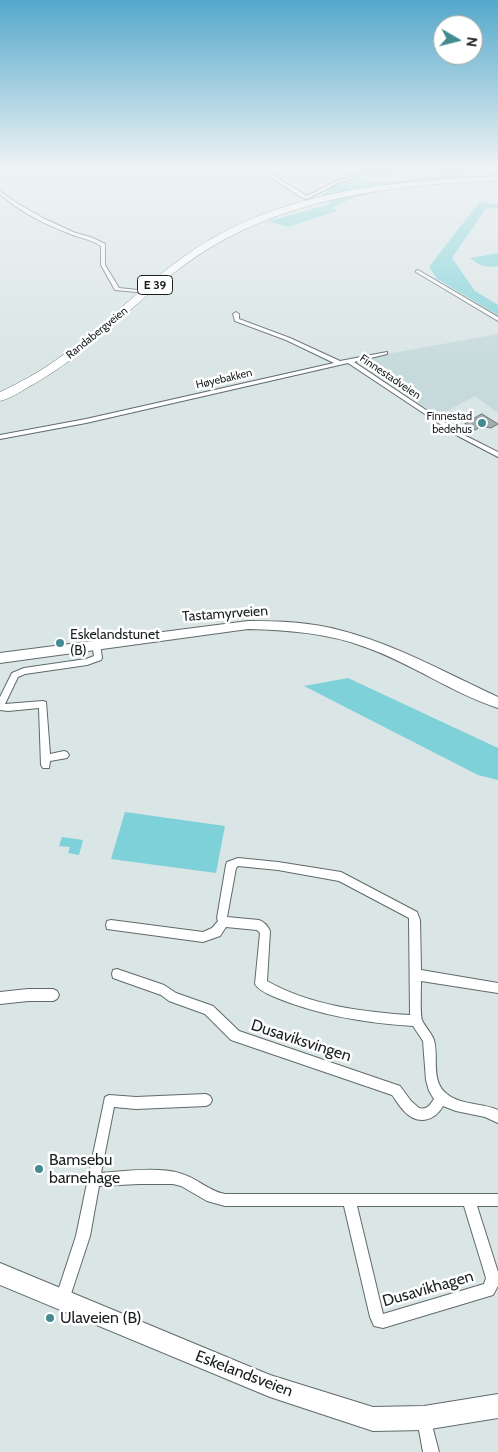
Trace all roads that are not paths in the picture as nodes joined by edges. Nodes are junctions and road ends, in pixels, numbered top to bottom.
1 (78, 235) edge
2 (231, 235) edge
3 (418, 271) dead end
4 (147, 292) junction
5 (236, 314) dead end
6 (498, 319) edge
7 (385, 353) dead end
8 (349, 361) junction
9 (339, 363) junction
10 (0, 397) edge
11 (0, 437) edge
12 (498, 455) edge
13 (96, 644) junction
14 (0, 658) edge
15 (498, 703) edge
16 (0, 706) edge
17 (64, 755) dead end
18 (224, 922) junction
19 (111, 925) dead end
20 (117, 974) dead end
21 (416, 975) junction
22 (498, 988) edge
23 (53, 995) dead end
24 (0, 998) edge
25 (416, 1021) junction
26 (441, 1098) junction
27 (206, 1100) dead end
28 (498, 1117) edge
29 (95, 1180) junction
30 (349, 1200) junction
31 (498, 1200) edge
32 (469, 1201) junction
33 (0, 1274) edge
34 (62, 1300) junction
35 (498, 1406) edge
36 (424, 1418) junction
37 (431, 1452) edge

1 - 4 street
2 - 4 highway, Randabergveien / E 39
3 - 6 street
4 - 10 highway, Randabergveien / E 39
5 - 9 street
7 - 8 street, Høyebakken
8 - 9 street, Høyebakken
8 - 12 street, Finnestadveien
9 - 11 street, Høyebakken
13 - 14 main road, Tastamyrveien
13 - 15 main road, Tastamyrveien
13 - 16 street
16 - 17 street
18 - 19 street
18 - 21 street
18 - 25 street
20 - 26 street, Dusaviksvingen
21 - 22 street
21 - 25 street
23 - 24 street
25 - 26 street
26 - 28 street
27 - 29 street
29 - 30 street
29 - 34 street
30 - 32 street
30 - 32 street, Dusavikhagen
31 - 32 street
33 - 34 main road, Eskelandsveien
34 - 36 main road, Eskelandsveien
35 - 36 main road, Eskelandsveien
36 - 37 street

